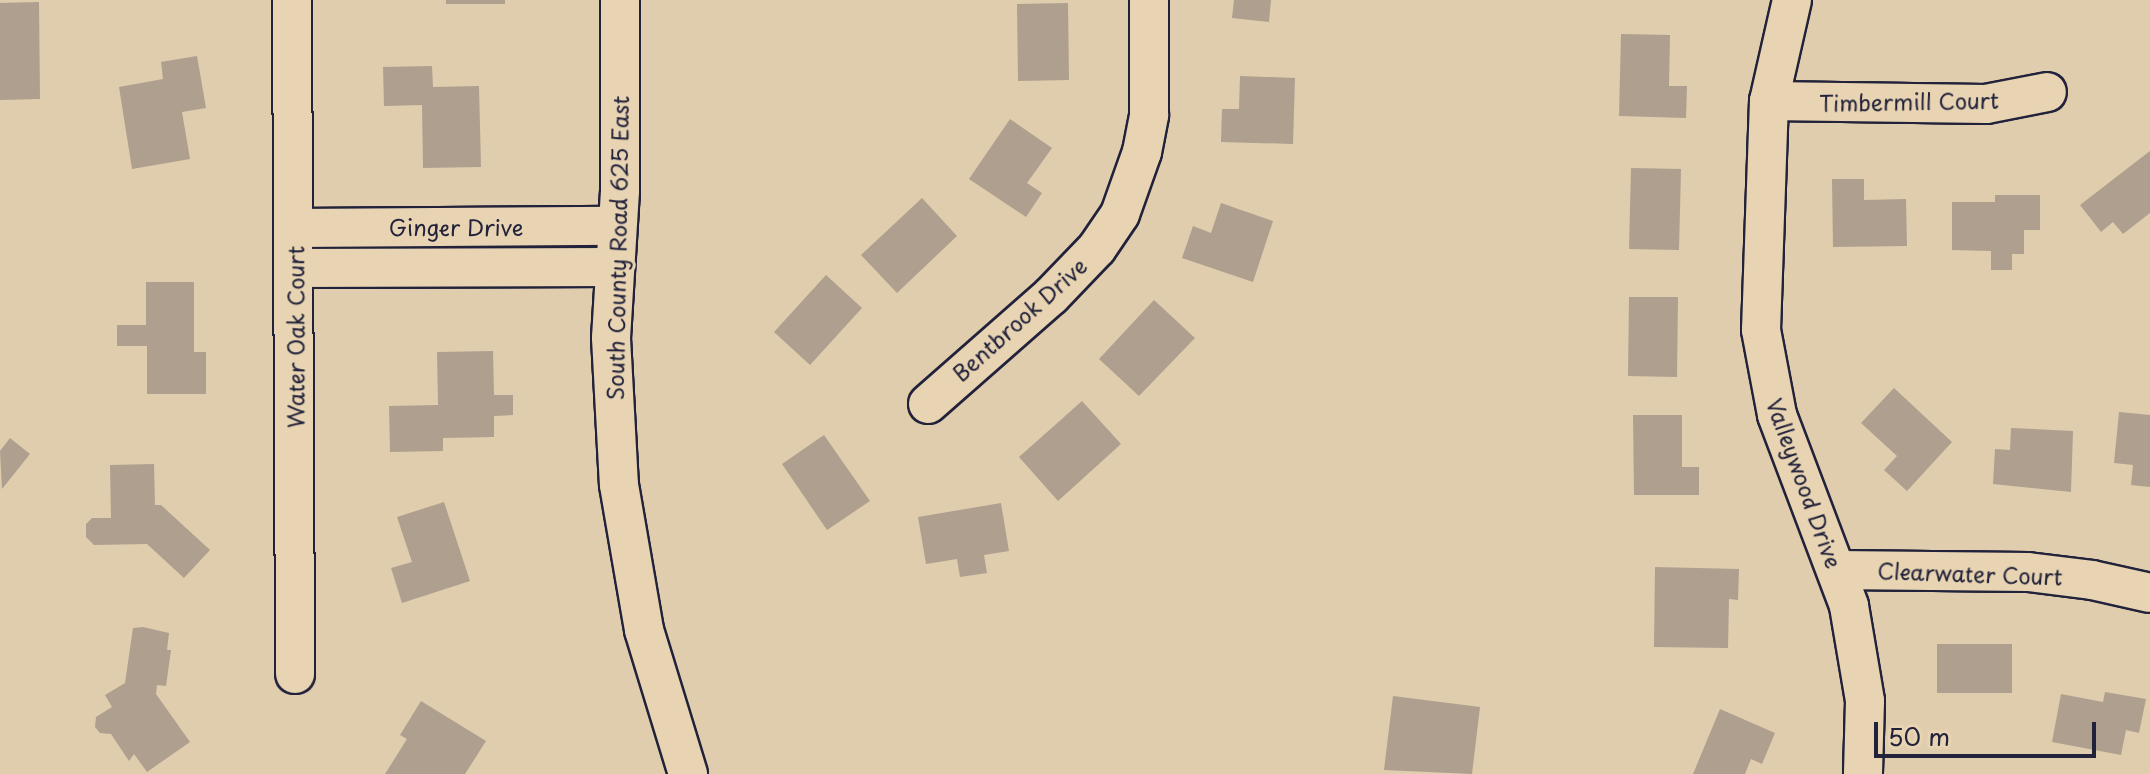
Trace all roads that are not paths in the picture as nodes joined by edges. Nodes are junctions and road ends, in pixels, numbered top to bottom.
1 (292, 0) edge
2 (620, 0) edge
3 (1149, 0) edge
4 (1792, 0) edge
5 (2047, 92) dead end
6 (1769, 101) junction
7 (617, 226) junction
8 (295, 228) junction
9 (615, 267) junction
10 (295, 268) junction
11 (928, 404) dead end
12 (1837, 570) junction
13 (2150, 593) edge
14 (295, 674) dead end
15 (688, 774) edge
16 (1863, 774) edge

1 - 8 street, Water Oak Court
2 - 7 street, South County Road 625 East
3 - 11 street, Bentbrook Drive
4 - 6 street, Valleywood Drive
5 - 6 street, Timbermill Court
6 - 12 street, Valleywood Drive
7 - 8 street, Ginger Drive
7 - 9 street, South County Road 625 East
8 - 10 street, Water Oak Court
9 - 10 street, Ginger Drive
9 - 15 street, South County Road 625 East
10 - 14 street, Water Oak Court
12 - 13 street, Clearwater Court
12 - 16 street, Valleywood Drive

